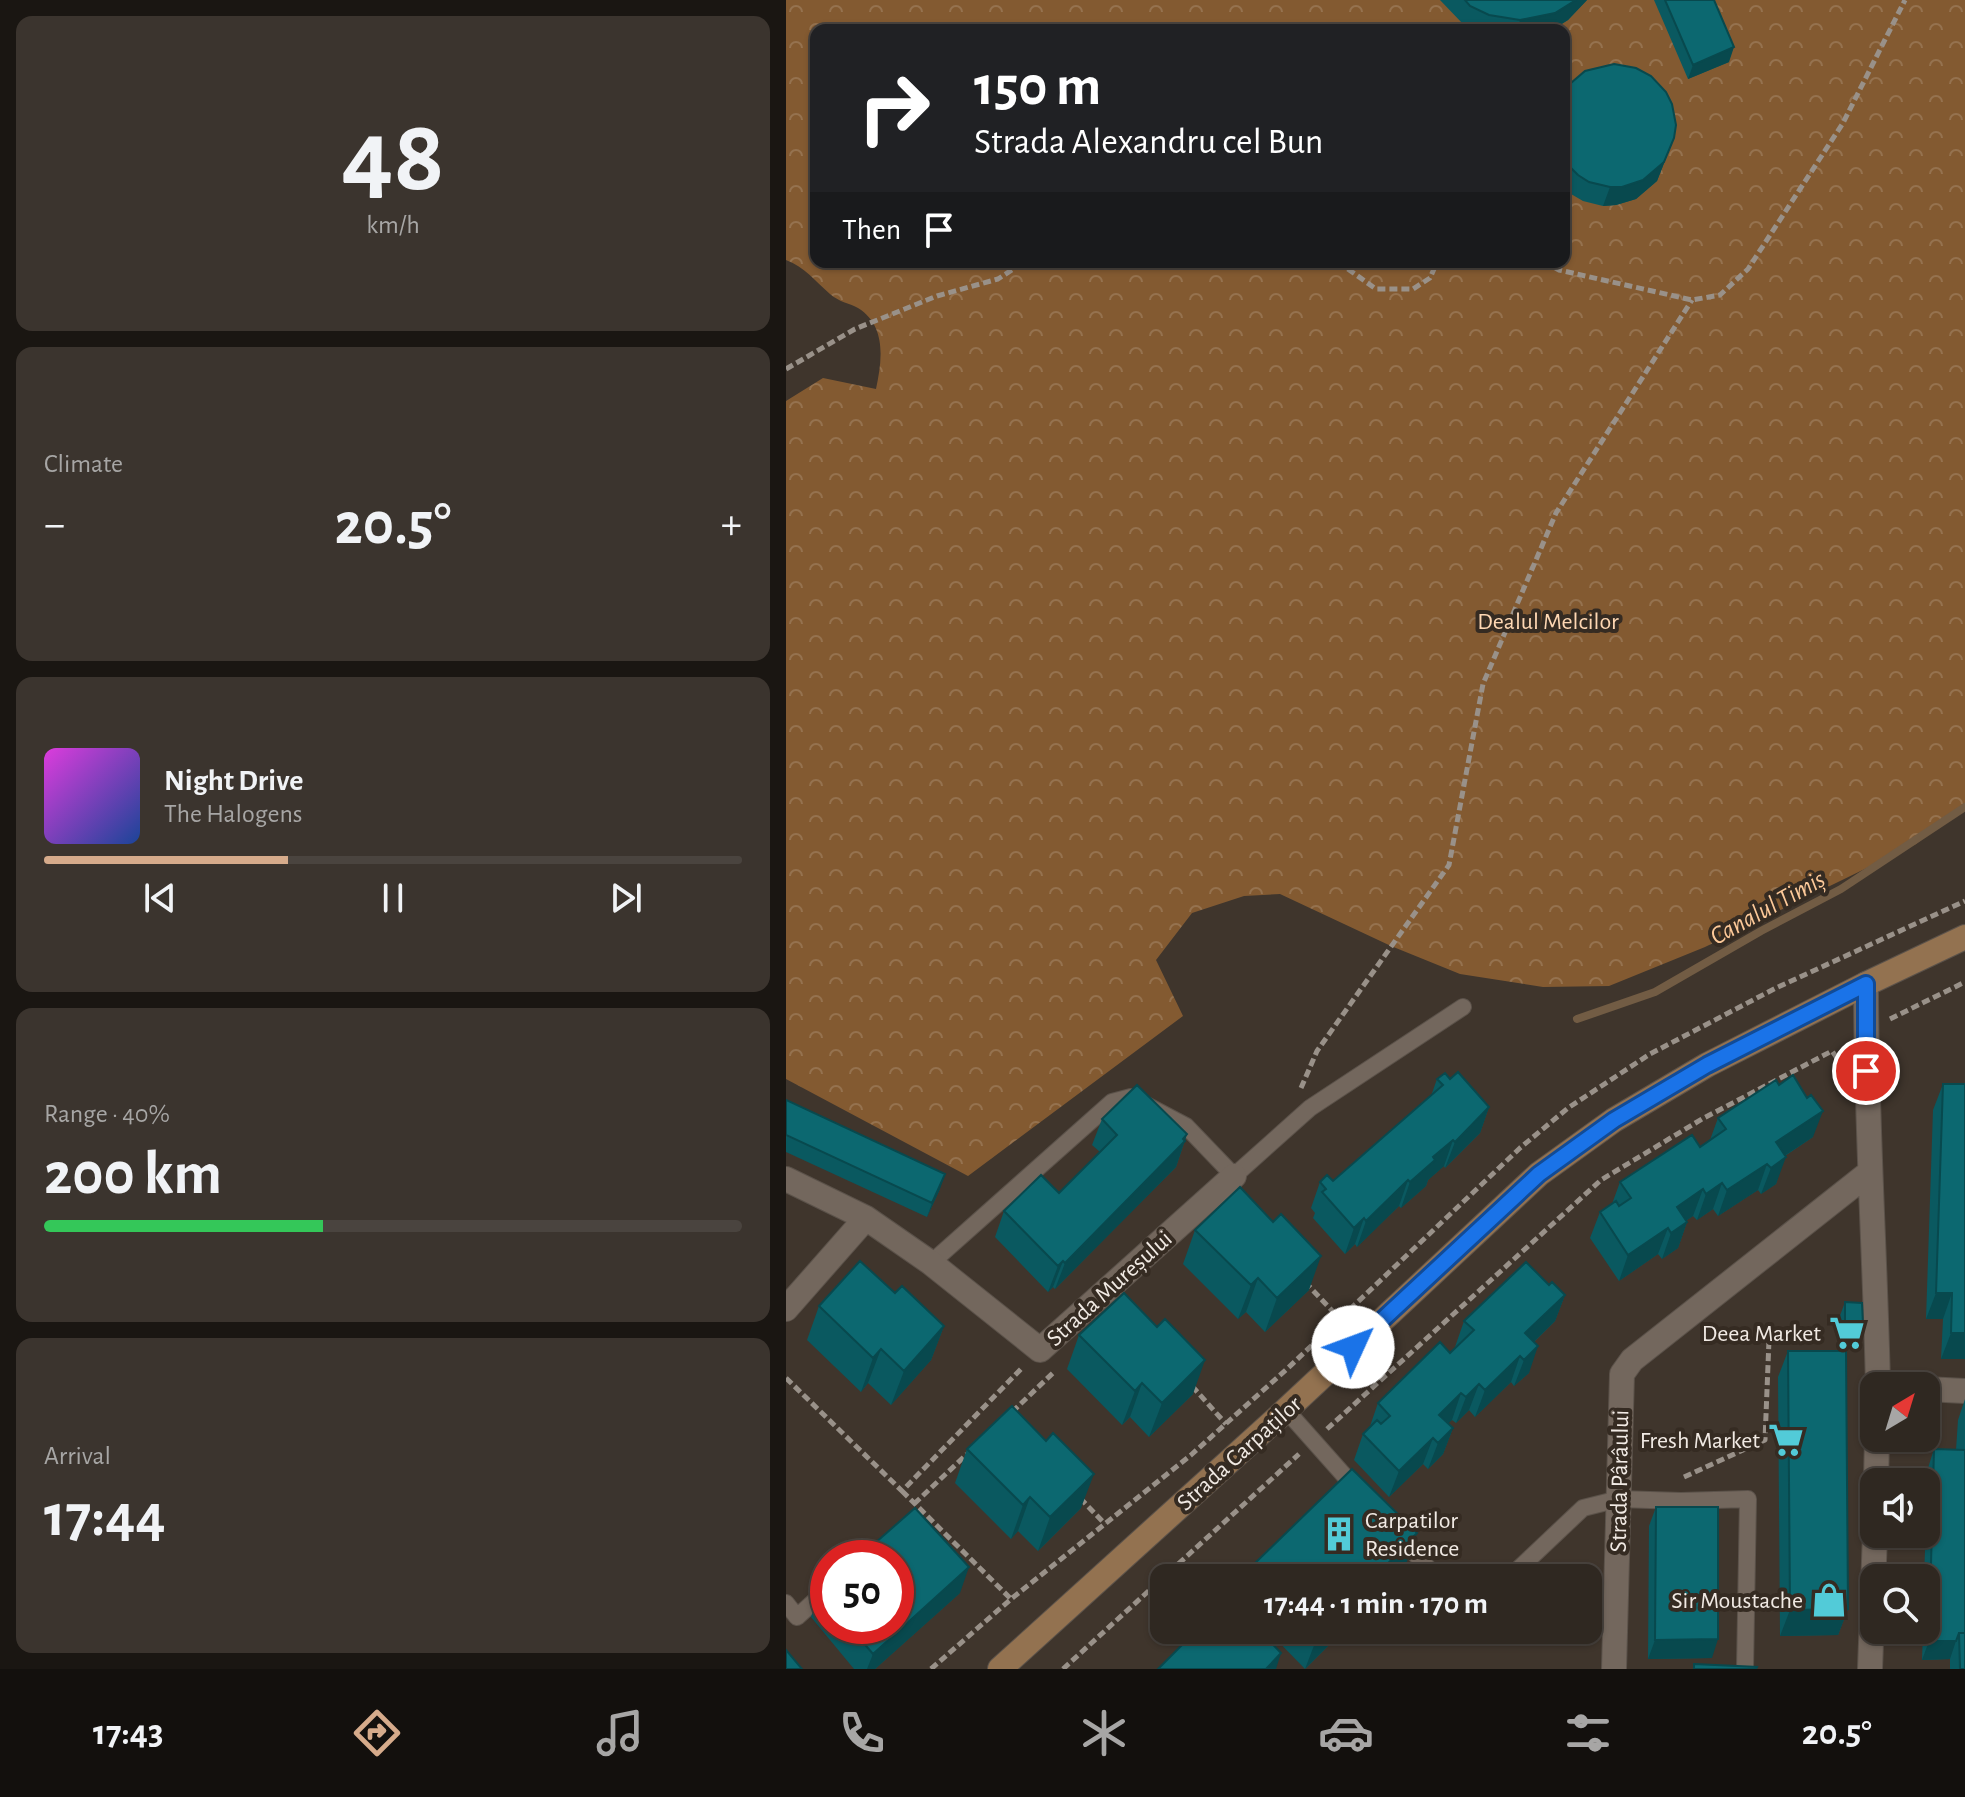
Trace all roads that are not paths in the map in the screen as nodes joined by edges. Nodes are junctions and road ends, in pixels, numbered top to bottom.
1 (1965, 937) edge
2 (1866, 984) junction
3 (1463, 1007) dead end
4 (1870, 1172) junction
5 (1234, 1176) junction
6 (786, 1179) edge
7 (866, 1218) junction
8 (931, 1263) junction
9 (786, 1309) edge
10 (1879, 1372) edge
11 (1940, 1390) edge
12 (1965, 1391) edge
13 (1286, 1410) junction
14 (1619, 1499) junction
15 (1372, 1507) edge
16 (1391, 1528) edge
17 (1874, 1548) edge
18 (1424, 1564) edge
19 (1524, 1564) edge
20 (786, 1603) edge
21 (810, 1605) edge
22 (1000, 1669) edge
23 (1614, 1669) edge
24 (1745, 1669) edge
25 (1870, 1669) edge

1 - 2 main road, Strada Carpaților
2 - 4 street
2 - 13 main road, Strada Carpaților
3 - 5 lane
4 - 10 street
4 - 14 street, Strada Pârâului
5 - 8 lane
5 - 8 street, Strada Mureșului
6 - 7 street, Strada Mureșului
7 - 8 street, Strada Mureșului
7 - 9 street
11 - 12 street
13 - 15 lane
13 - 22 main road, Strada Carpaților
14 - 19 lane
14 - 23 street, Strada Pârâului
14 - 24 lane
16 - 18 lane
17 - 25 street
20 - 21 lane

